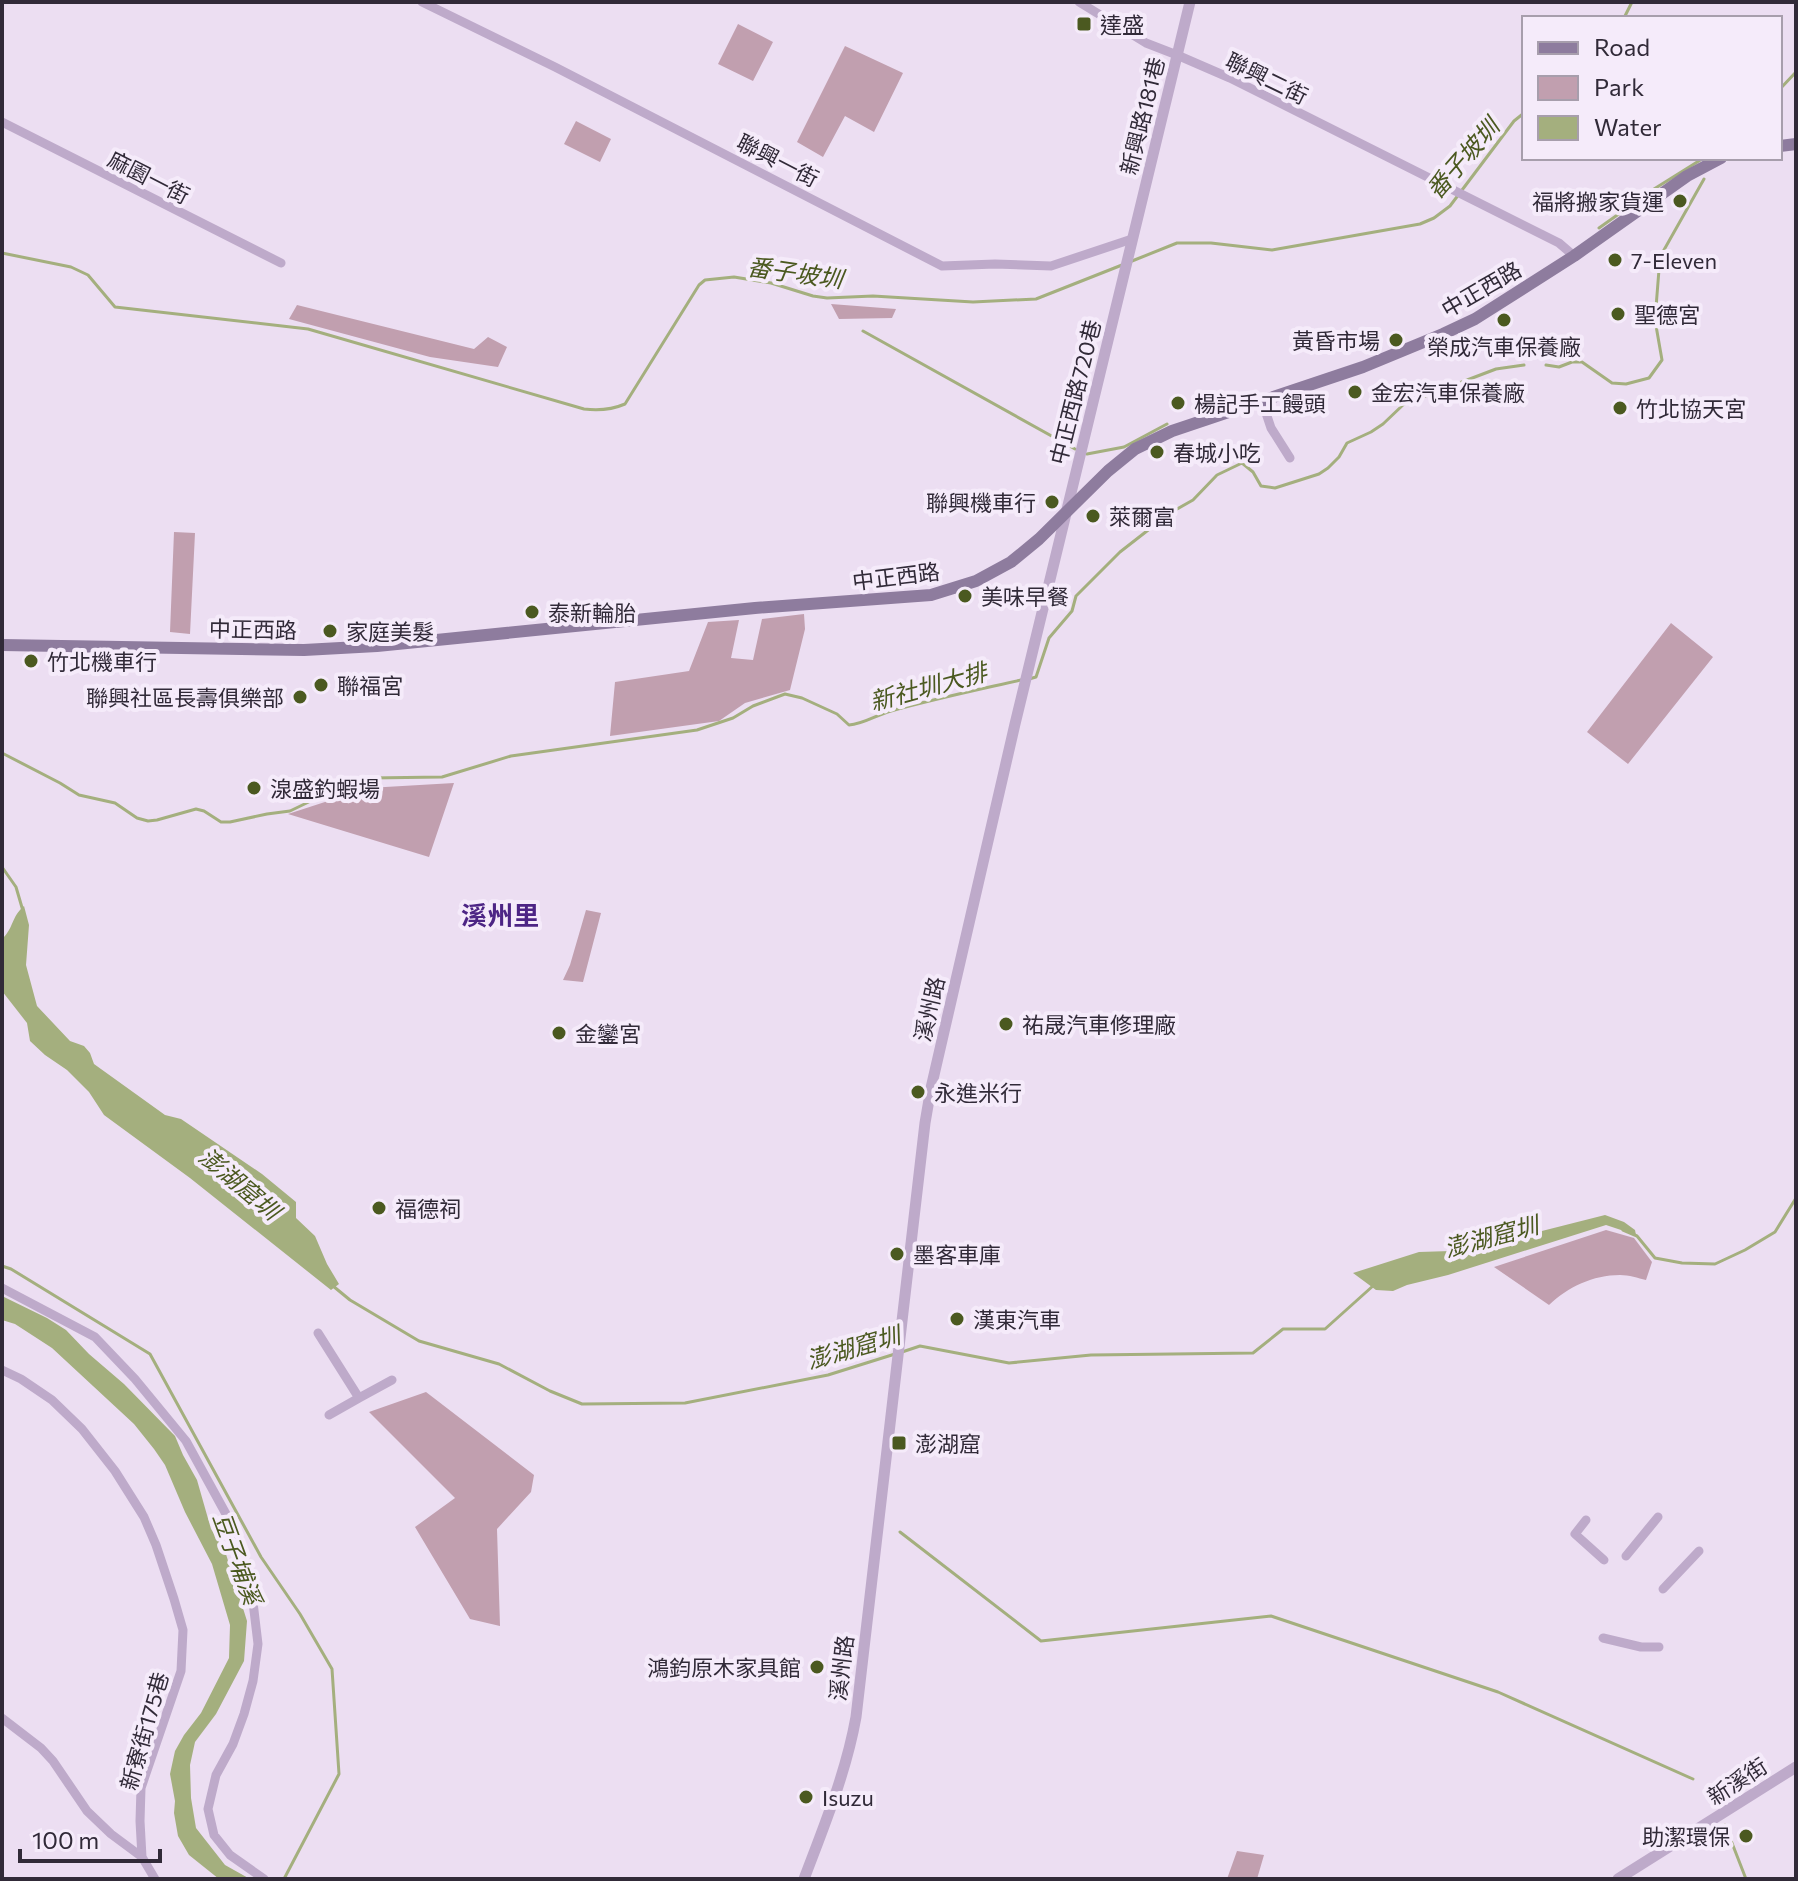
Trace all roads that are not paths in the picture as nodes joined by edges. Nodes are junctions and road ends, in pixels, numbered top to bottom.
1 (422, 2) edge
2 (1079, 2) edge
3 (1190, 2) edge
4 (1177, 55) junction
5 (2, 122) edge
6 (1717, 160) edge
7 (1132, 239) junction
8 (1574, 256) junction
9 (281, 263) dead end
10 (1123, 281) joint
11 (1262, 401) junction
12 (1290, 458) dead end
13 (1066, 512) junction
14 (2, 645) edge
15 (2, 1288) edge
16 (318, 1333) dead end
17 (2, 1370) edge
18 (392, 1380) dead end
19 (359, 1398) junction
20 (329, 1415) dead end
21 (1658, 1517) dead end
22 (1586, 1520) dead end
23 (1699, 1551) dead end
24 (1626, 1556) dead end
25 (1604, 1560) dead end
26 (1663, 1589) dead end
27 (1603, 1638) dead end
28 (1659, 1647) dead end
29 (2, 1718) edge
30 (1796, 1767) edge
31 (142, 1857) junction
32 (155, 1879) edge
33 (264, 1879) edge
34 (804, 1879) edge
35 (1618, 1879) edge

1 - 7 street, 聯興一街
2 - 4 street, 聯興二街
3 - 4 street, 新興路181巷
4 - 7 street, 新興路181巷
4 - 8 street, 聯興二街
5 - 9 street, 麻園一街
6 - 8 main road, 中正西路
7 - 10 street, 新興路181巷
8 - 11 main road, 中正西路
10 - 13 street, 中正西路720巷
11 - 12 street
11 - 13 main road, 中正西路
13 - 14 main road, 中正西路
13 - 34 street, 溪州路
15 - 33 street
16 - 19 street
17 - 31 street, 新寮街175巷
18 - 19 street
19 - 20 street
21 - 24 street
22 - 25 street
23 - 26 street
27 - 28 street
29 - 31 street
30 - 35 street, 新溪街
31 - 32 street, 新寮街175巷

